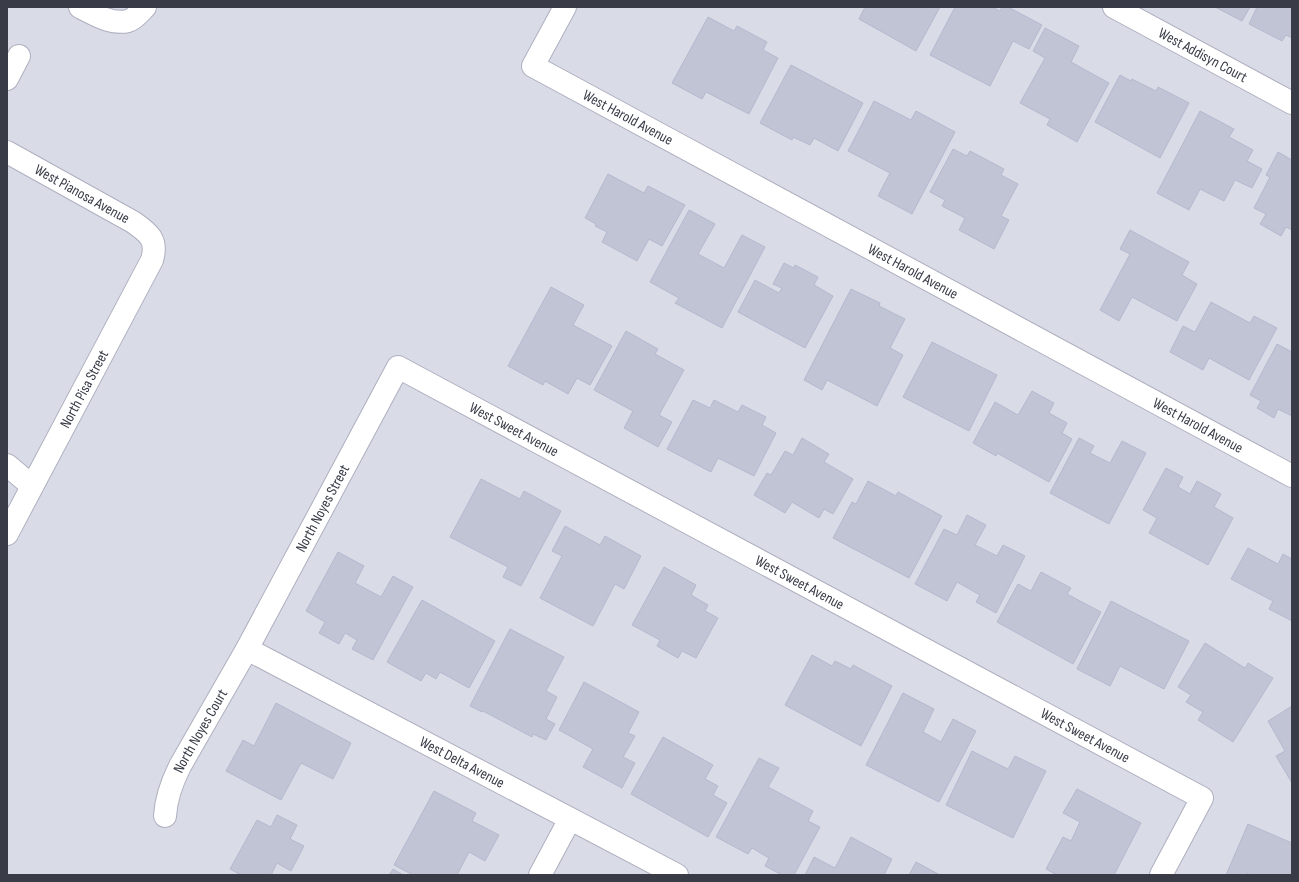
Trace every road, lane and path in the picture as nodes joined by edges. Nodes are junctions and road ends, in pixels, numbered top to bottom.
1 (80, 7) edge
2 (145, 7) edge
3 (566, 7) edge
4 (1114, 7) edge
5 (19, 56) dead end
6 (7, 79) edge
7 (1292, 103) edge
8 (7, 152) edge
9 (153, 241) joint
10 (398, 367) joint
11 (7, 465) edge
12 (1292, 476) edge
13 (32, 486) junction
14 (7, 534) edge
15 (247, 649) junction
16 (165, 816) dead end
17 (570, 819) junction
18 (540, 875) edge
19 (677, 875) edge
20 (1161, 875) edge

1 - 2 street
3 - 12 street, West Harold Avenue
4 - 7 street, West Addisyn Court
5 - 6 street
8 - 9 street, West Pianosa Avenue
9 - 13 street, North Pisa Street
10 - 15 street, North Noyes Street
10 - 20 street, West Sweet Avenue
11 - 13 street
13 - 14 street, North Pisa Street
15 - 16 street, North Noyes Court
15 - 17 street, West Delta Avenue
17 - 18 street
17 - 19 street, West Delta Avenue

